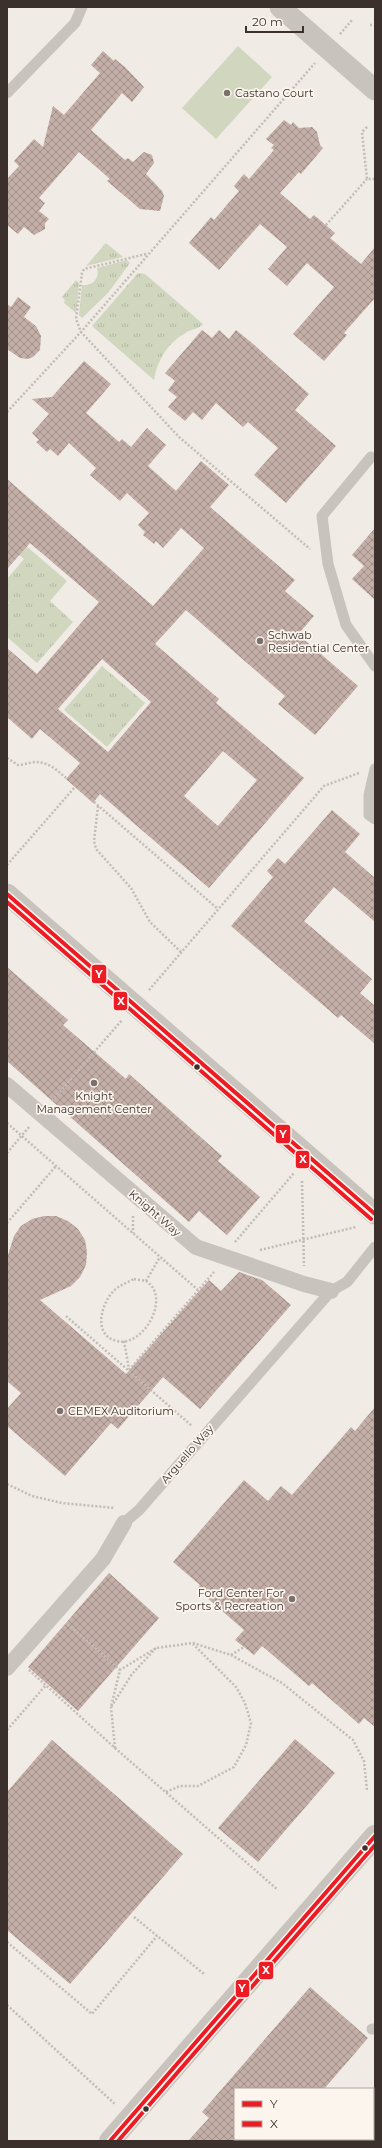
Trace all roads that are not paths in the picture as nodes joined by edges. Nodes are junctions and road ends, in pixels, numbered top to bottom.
1 (82, 7) edge
2 (280, 7) edge
3 (375, 90) edge
4 (7, 93) edge
5 (371, 457) dead end
6 (375, 666) edge
7 (375, 768) edge
8 (375, 819) edge
9 (7, 894) edge
10 (7, 1086) edge
11 (375, 1214) edge
12 (375, 1247) edge
13 (330, 1291) junction
14 (124, 1523) joint
15 (11, 1663) edge
16 (375, 1836) edge
17 (110, 2141) edge

1 - 4 lane
2 - 3 street
5 - 6 lane
7 - 8 lane
9 - 11 street
10 - 13 street, Knight Way
12 - 13 lane, Arguello Way
13 - 14 lane, Arguello Way
14 - 15 street, Arguello Way
16 - 17 street

